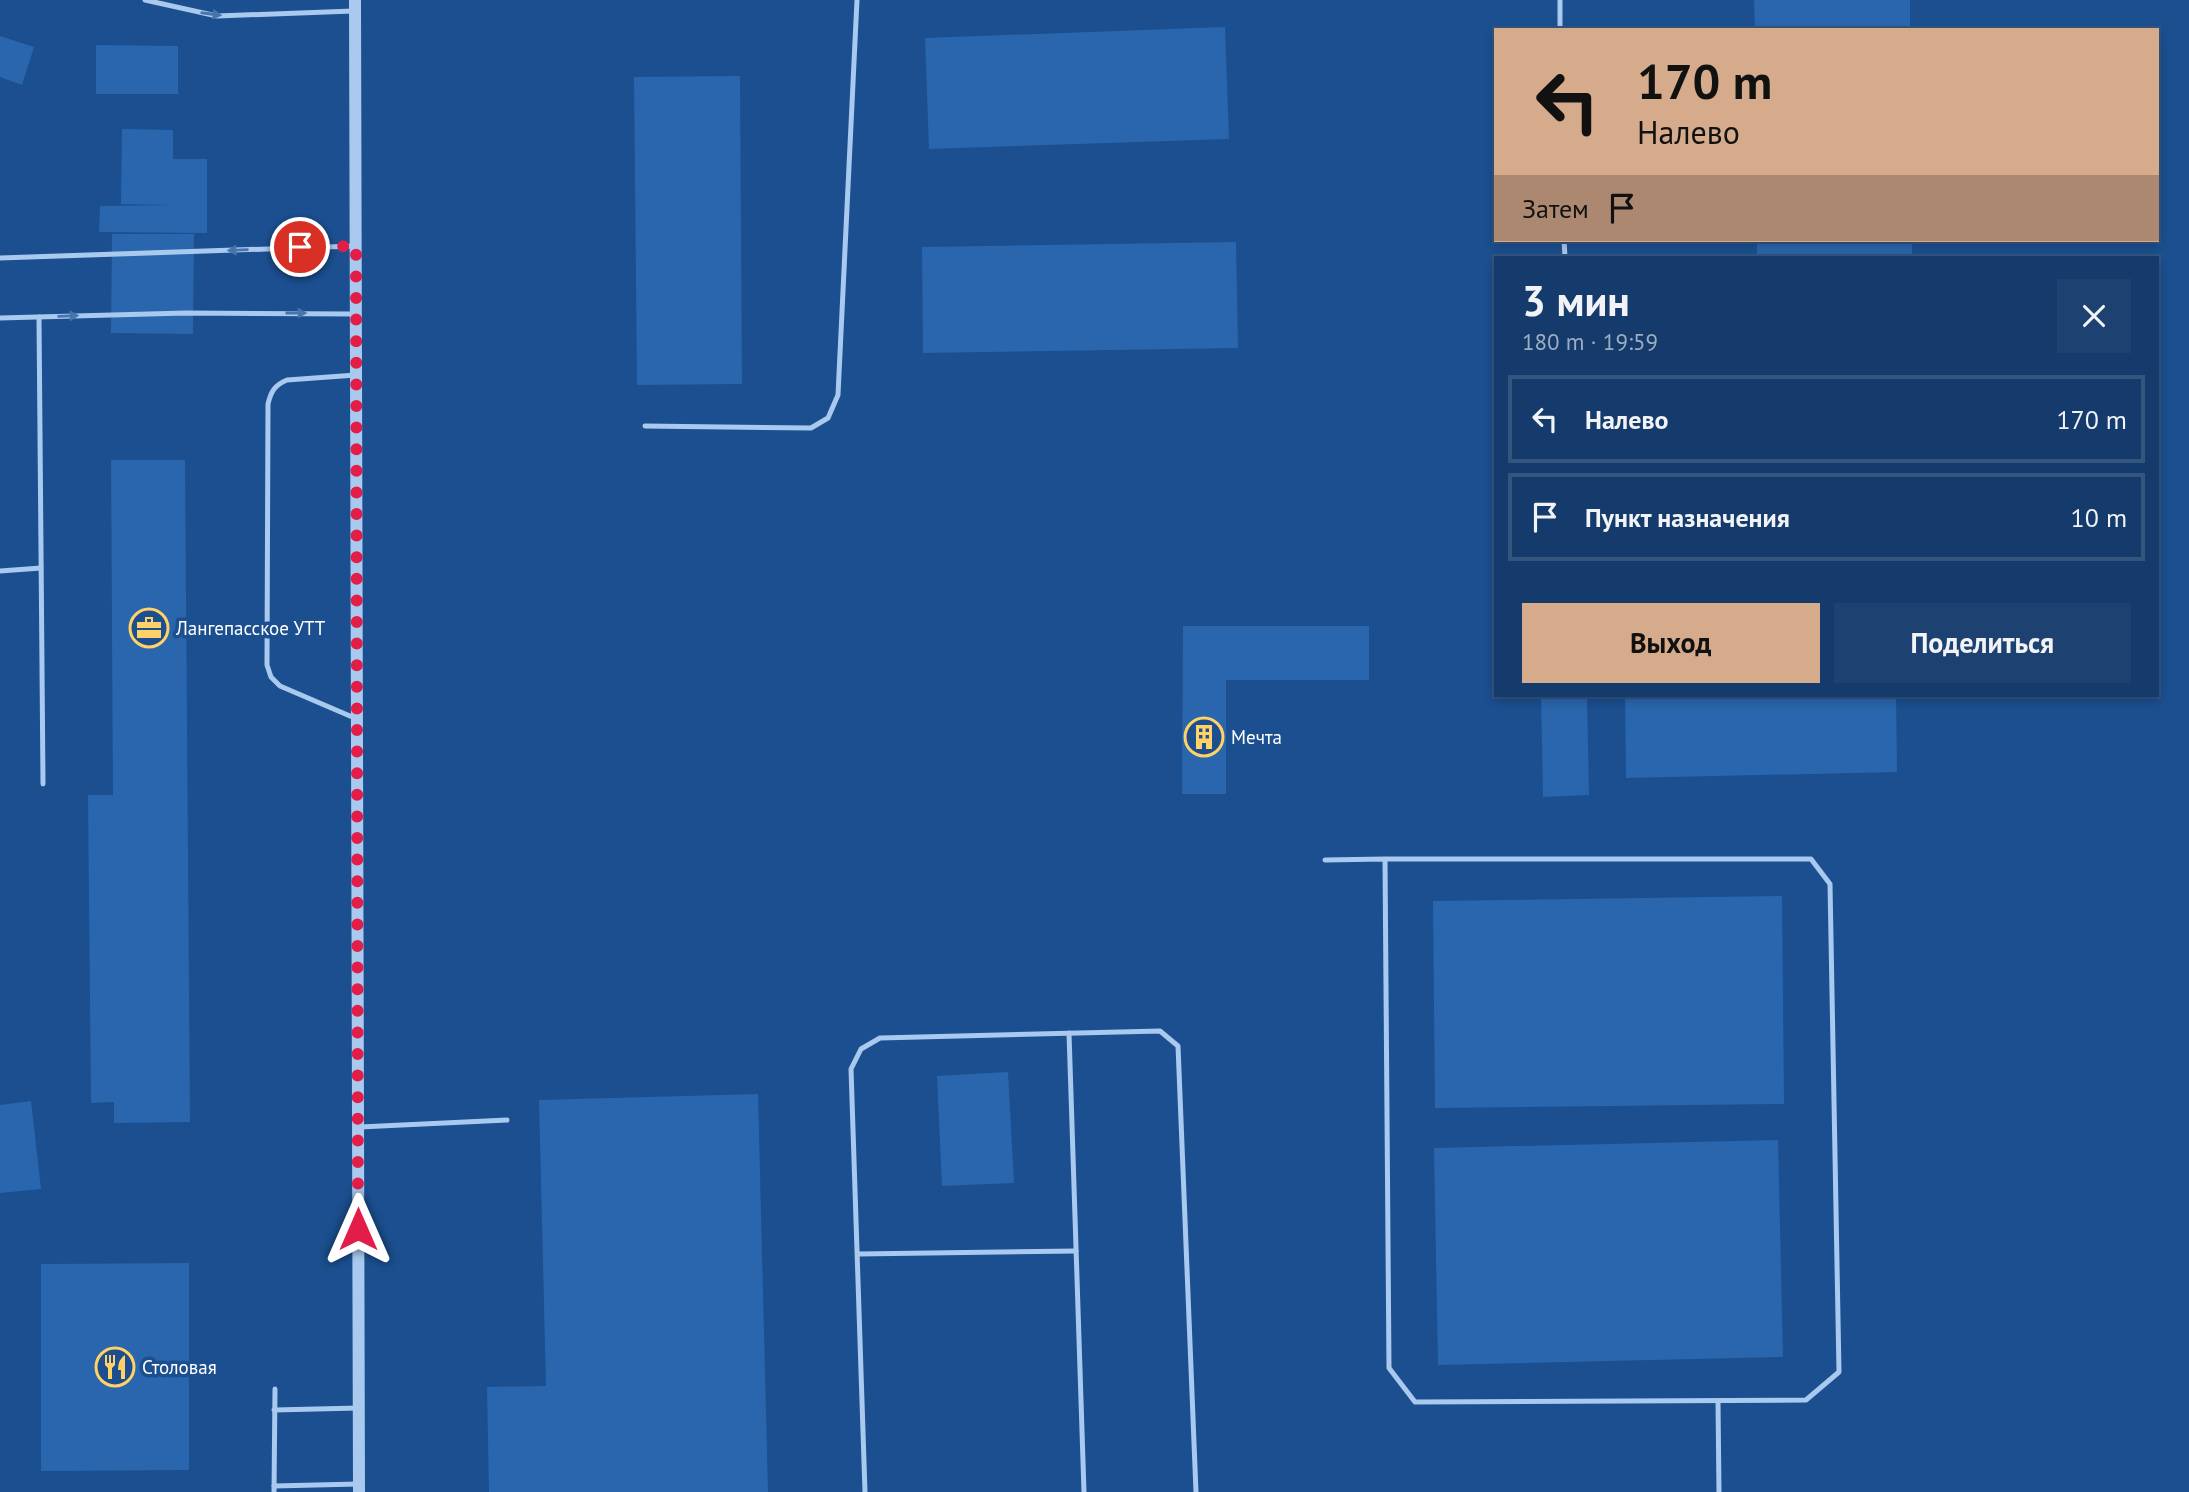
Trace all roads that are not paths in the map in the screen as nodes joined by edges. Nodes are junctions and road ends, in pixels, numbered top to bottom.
1 (145, 0) edge
2 (857, 0) edge
3 (1560, 0) edge
4 (160, 2) edge
5 (355, 6) edge
6 (1560, 28) edge
7 (356, 246) junction
8 (0, 258) edge
9 (356, 314) junction
10 (39, 317) junction
11 (0, 318) edge
12 (356, 375) junction
13 (645, 426) dead end
14 (41, 568) junction
15 (0, 571) edge
16 (357, 719) junction
17 (43, 784) dead end
18 (1385, 859) junction
19 (1325, 860) dead end
20 (1069, 1033) junction
21 (507, 1120) dead end
22 (358, 1127) junction
23 (1076, 1251) junction
24 (858, 1254) junction
25 (275, 1389) dead end
26 (1718, 1401) junction
27 (359, 1408) junction
28 (274, 1410) junction
29 (359, 1488) edge
30 (274, 1489) edge
31 (865, 1492) edge
32 (1084, 1492) edge
33 (1196, 1492) edge
34 (1719, 1492) edge

1 - 4 lane
2 - 13 lane
3 - 6 lane
4 -> 5 lane
5 - 7 street
7 -> 8 lane
7 - 9 street
10 -> 9 lane
9 - 12 street
10 - 11 lane
10 - 14 lane
12 - 16 street
12 - 16 lane
14 - 15 lane
14 - 17 lane
16 - 22 street
18 - 19 lane
18 - 26 lane
18 - 26 lane
20 - 23 lane
20 - 24 lane
20 - 33 lane
21 - 22 lane
22 - 27 street
23 - 24 lane
23 - 32 lane
24 - 31 lane
25 - 28 lane
26 - 34 lane
27 - 28 lane
27 - 29 street
28 - 30 lane
29 - 30 lane

